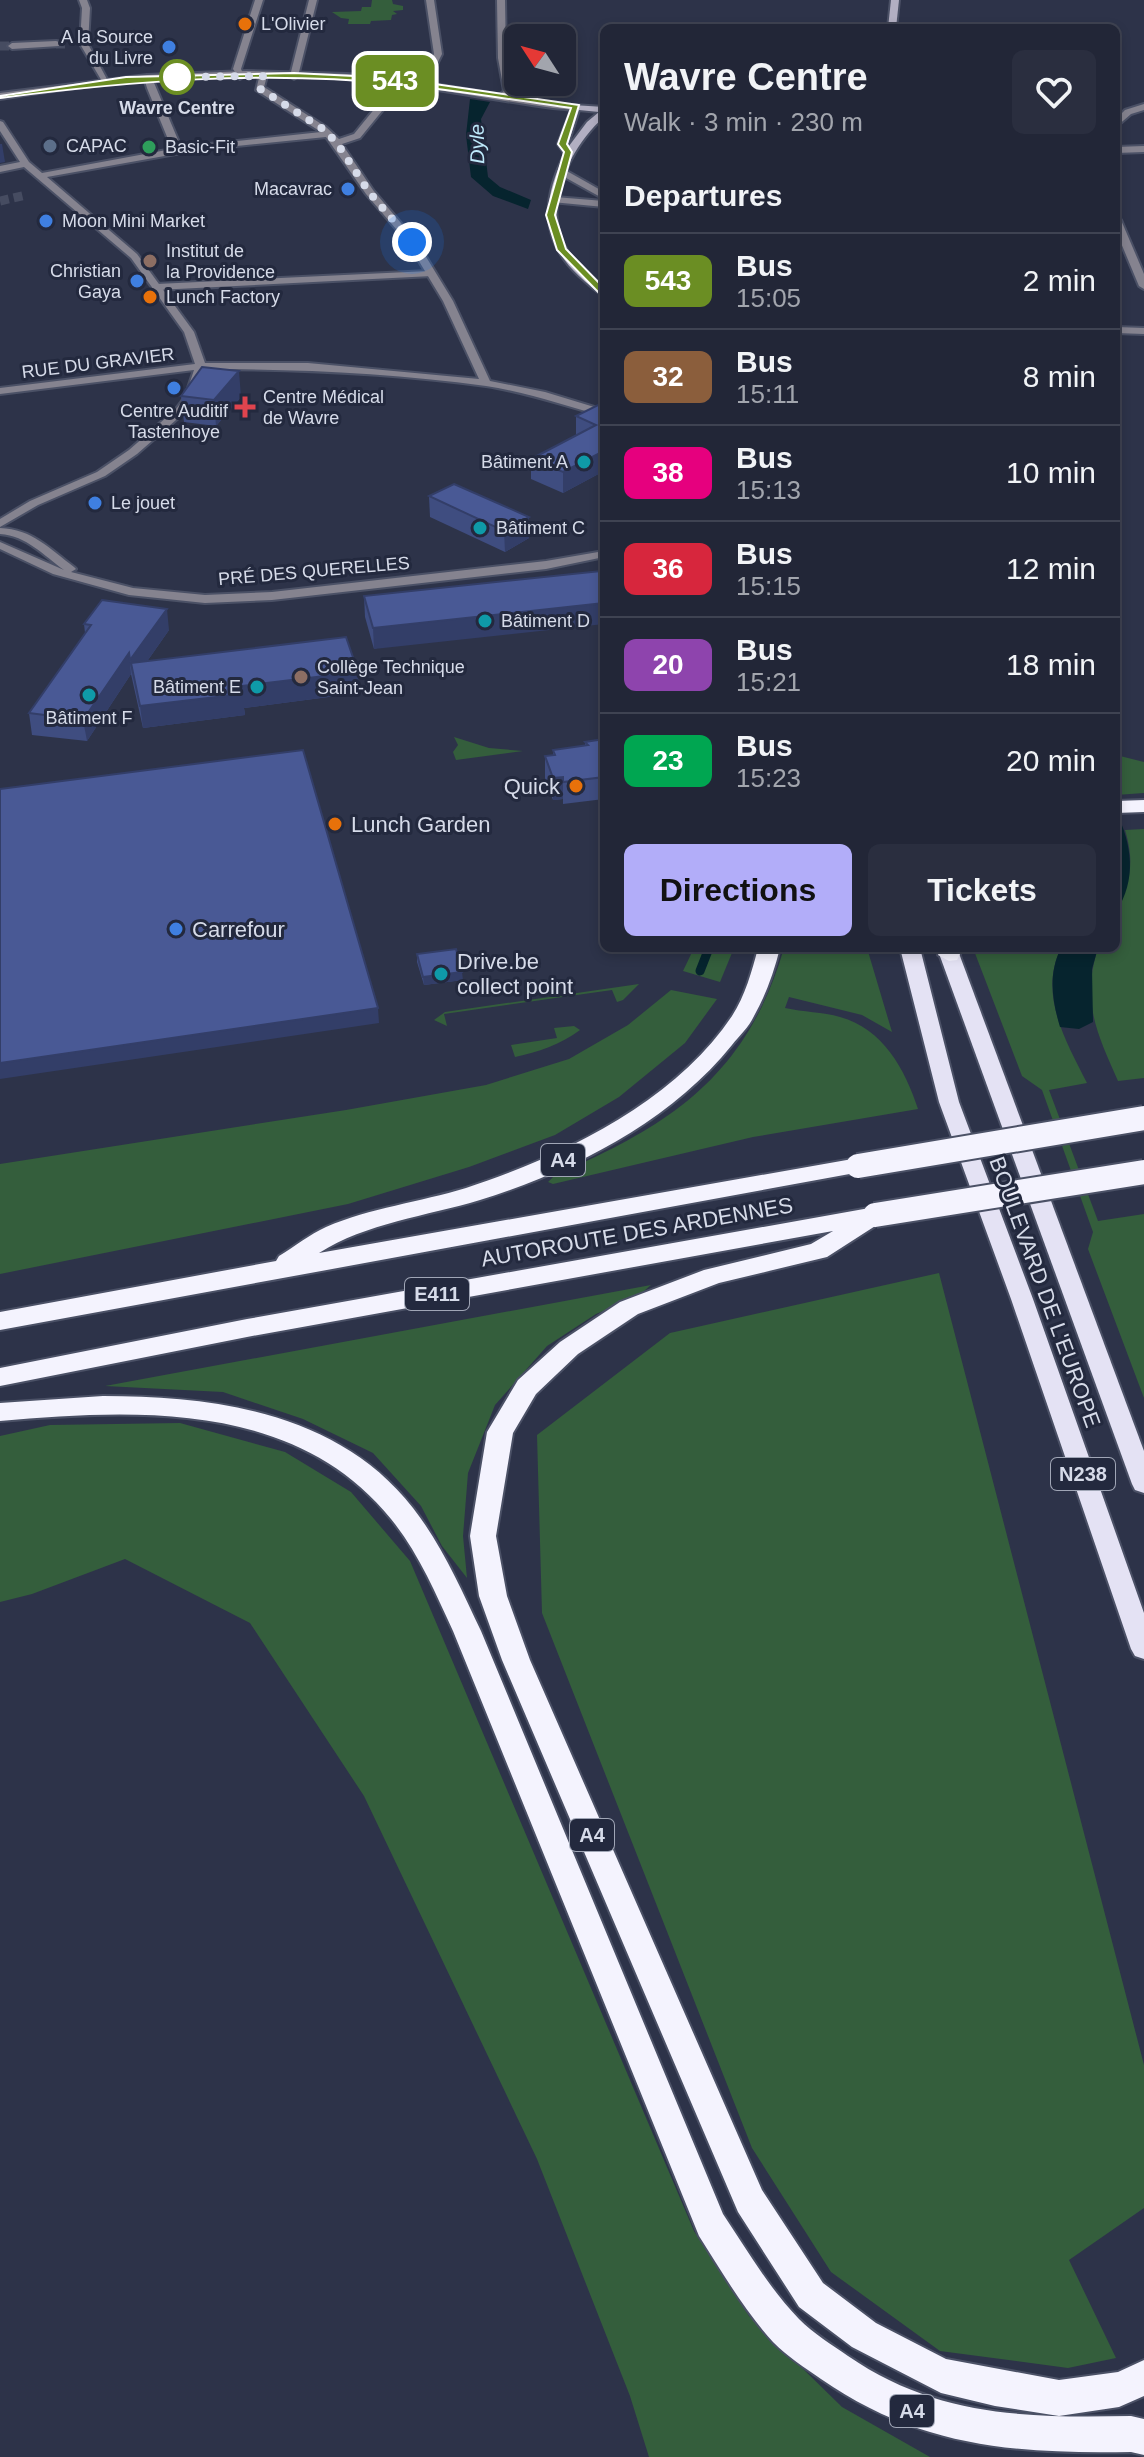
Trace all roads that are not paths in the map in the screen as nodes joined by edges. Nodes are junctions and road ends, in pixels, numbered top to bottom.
1 (83, 0) edge
2 (259, 0) edge
3 (313, 0) edge
4 (430, 0) edge
5 (501, 0) edge
6 (895, 0) edge
7 (892, 24) edge
8 (56, 44) tunnel mouth
9 (70, 44) tunnel mouth
10 (84, 44) junction
11 (12, 46) tunnel mouth
12 (240, 76) junction
13 (263, 76) junction
14 (294, 76) junction
15 (148, 78) junction
16 (106, 81) junction
17 (401, 82) junction
18 (423, 84) junction
19 (497, 95) junction
20 (0, 96) edge
21 (576, 107) junction
22 (1144, 107) edge
23 (600, 110) edge
24 (600, 115) edge
25 (1120, 120) edge
26 (0, 125) edge
27 (327, 134) junction
28 (337, 143) junction
29 (1144, 149) edge
30 (177, 150) junction
31 (1120, 150) edge
32 (568, 152) junction
33 (26, 164) junction
34 (0, 169) edge
35 (562, 172) junction
36 (40, 176) junction
37 (600, 194) edge
38 (555, 200) junction
39 (600, 204) edge
40 (1120, 229) edge
41 (429, 274) junction
42 (1144, 286) edge
43 (157, 287) junction
44 (600, 289) edge
45 (1120, 330) edge
46 (1144, 331) edge
47 (201, 366) junction
48 (486, 383) junction
49 (0, 391) edge
50 (600, 412) edge
51 (0, 524) edge
52 (0, 531) edge
53 (0, 545) edge
54 (600, 555) edge
55 (600, 562) edge
56 (556, 564) junction
57 (76, 577) junction
58 (1144, 806) edge
59 (1120, 807) edge
60 (1144, 821) edge
61 (1120, 822) edge
62 (768, 952) edge
63 (911, 952) edge
64 (950, 952) edge
65 (1144, 1118) edge
66 (1144, 1172) edge
67 (875, 1215) junction
68 (278, 1268) junction
69 (0, 1321) edge
70 (0, 1377) edge
71 (0, 1412) edge
72 (1144, 1484) edge
73 (1144, 1649) edge
74 (1144, 2378) edge
75 (1140, 2433) edge

1 - 10 street
2 - 12 street
3 - 14 street
4 - 18 street
5 - 19 street
6 - 7 main road
8 - 11 street
9 - 10 street
10 - 16 street
12 - 13 street
12 - 15 street
13 - 14 street
13 - 27 street
14 - 17 street
15 - 16 street
15 - 30 street
16 - 20 street
17 - 18 street
17 - 28 street
18 - 19 street
19 - 21 street
21 - 23 main road
21 - 32 main road
22 - 25 street
24 - 32 main road
26 - 33 street
27 - 28 street
27 - 30 street
28 - 41 street
29 - 31 street
30 - 36 street
32 - 35 main road
33 - 34 street
33 - 36 street
35 - 37 street
35 - 38 main road
36 - 43 street
38 - 39 street
38 - 44 main road
40 - 42 street
41 - 43 street
41 - 48 street
43 - 47 street
45 - 46 street
47 - 48 street, RUE DU GRAVIER
47 - 49 street, RUE DU GRAVIER
47 - 51 street
48 - 50 street, RUE DU GRAVIER
52 - 57 street, PRÉ DES QUERELLES
53 - 57 street, PRÉ DES QUERELLES
54 - 56 street, PRÉ DES QUERELLES
55 - 56 street, PRÉ DES QUERELLES
56 - 57 street, PRÉ DES QUERELLES
58 - 59 highway
60 - 61 highway
62 - 68 highway, A4
63 - 73 highway, BOULEVARD DE L'EUROPE / N238
64 - 72 highway, BOULEVARD DE L'EUROPE / N238
65 - 68 highway, AUTOROUTE DES ARDENNES / E411, bridge
66 - 67 highway, AUTOROUTE DES ARDENNES / E411, bridge
67 - 70 highway, AUTOROUTE DES ARDENNES / E411
67 - 74 highway, A4
68 - 69 highway, AUTOROUTE DES ARDENNES / E411
71 - 75 highway, A4

